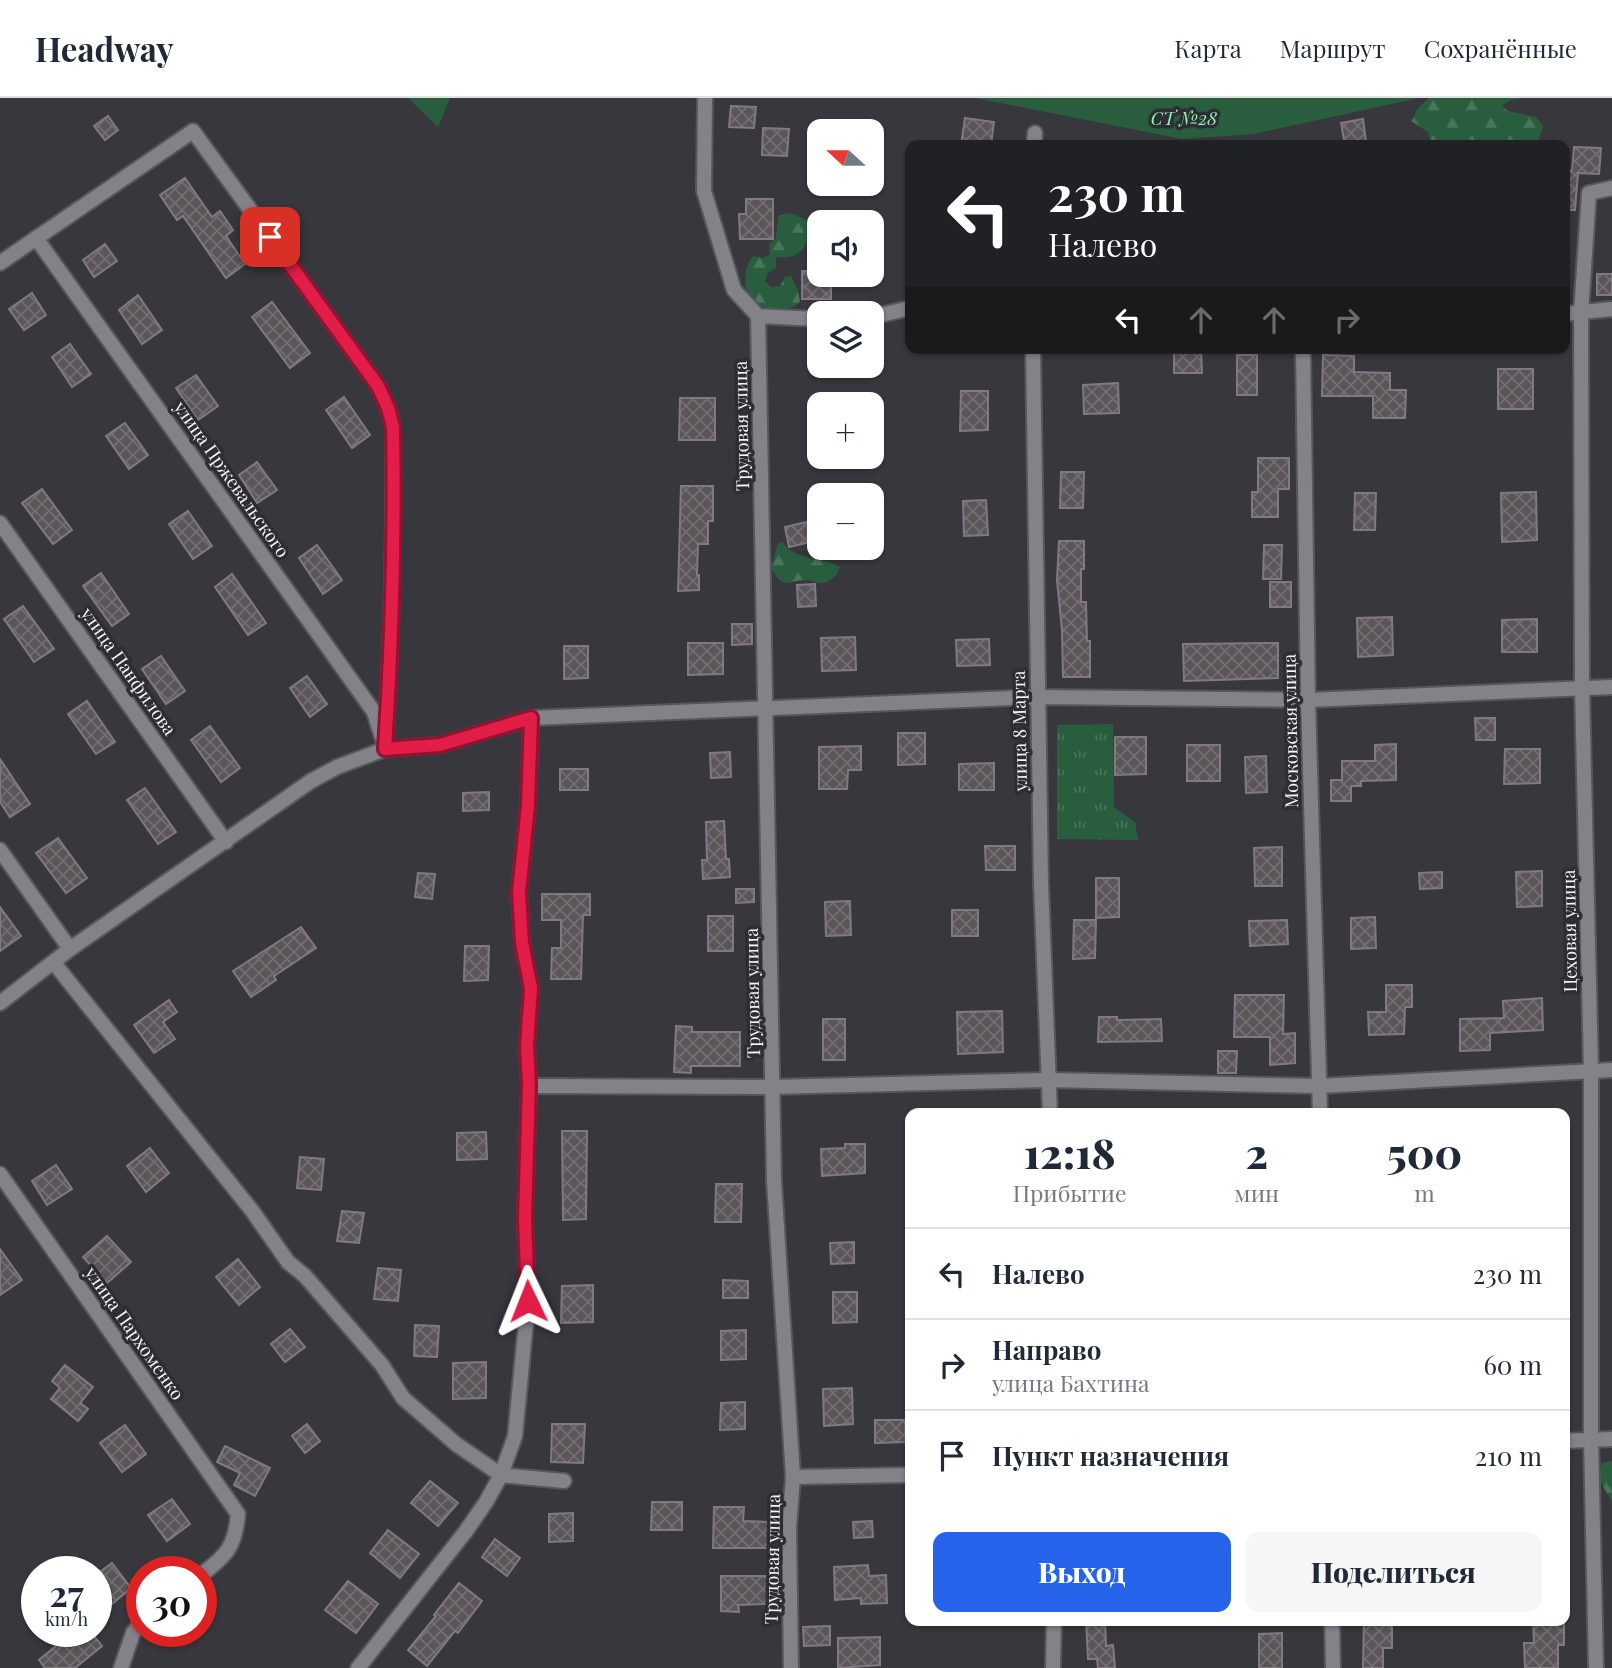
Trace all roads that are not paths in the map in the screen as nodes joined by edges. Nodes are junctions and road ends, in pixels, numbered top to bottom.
1 (705, 98) edge
2 (1612, 188) edge
3 (36, 238) junction
4 (0, 263) edge
5 (1612, 309) edge
6 (905, 310) edge
7 (1581, 313) junction
8 (884, 314) edge
9 (1570, 314) edge
10 (758, 316) junction
11 (807, 318) edge
12 (1033, 354) edge
13 (1303, 354) edge
14 (0, 523) edge
15 (1612, 687) edge
16 (1582, 688) junction
17 (1038, 696) junction
18 (1308, 699) junction
19 (766, 709) junction
20 (531, 718) junction
21 (385, 749) junction
22 (226, 842) junction
23 (0, 850) edge
24 (70, 949) junction
25 (54, 963) junction
26 (0, 1003) edge
27 (1591, 1070) junction
28 (1612, 1070) edge
29 (1050, 1080) junction
30 (529, 1086) junction
31 (1319, 1086) junction
32 (772, 1087) junction
33 (1050, 1108) edge
34 (1320, 1108) edge
35 (0, 1174) edge
36 (1591, 1439) junction
37 (1612, 1439) edge
38 (1570, 1441) edge
39 (500, 1475) junction
40 (905, 1475) edge
41 (793, 1477) junction
42 (564, 1481) dead end
43 (217, 1562) edge
44 (1054, 1626) edge
45 (1332, 1626) edge
46 (129, 1647) edge
47 (121, 1668) edge
48 (358, 1668) edge
49 (791, 1668) edge
50 (1053, 1668) edge
51 (1333, 1668) edge
52 (1596, 1668) edge

1 - 10 street
2 - 7 street, Цеховая улица
3 - 4 street
3 - 21 street, улица Пржевальского
3 - 21 street
5 - 7 street
6 - 8 street
7 - 9 street
7 - 16 street, Цеховая улица
10 - 11 street
10 - 19 street, Трудовая улица
12 - 17 street, улица 8 Марта
13 - 18 street, Московская улица
14 - 22 street, улица Панфилова
15 - 16 street
16 - 18 street
16 - 27 street, Цеховая улица
17 - 18 street
17 - 19 street
17 - 29 street, улица 8 Марта
18 - 31 street, Московская улица
19 - 20 street
19 - 32 street, Трудовая улица
20 - 21 street
20 - 30 street
21 - 22 street
22 - 24 street
23 - 24 street
24 - 25 street
25 - 26 street
25 - 39 street
27 - 28 street
27 - 31 street
27 - 36 street, Цеховая улица
29 - 31 street
29 - 32 street
29 - 33 street, улица 8 Марта
30 - 32 street
30 - 39 street
31 - 34 street, Московская улица
32 - 41 street, Трудовая улица
35 - 43 street, улица Пархоменко
36 - 37 street
36 - 38 street
36 - 52 street, Цеховая улица
39 - 42 street
39 - 48 street
40 - 41 street
41 - 49 street, Трудовая улица
44 - 50 street
45 - 51 street
46 - 47 street

